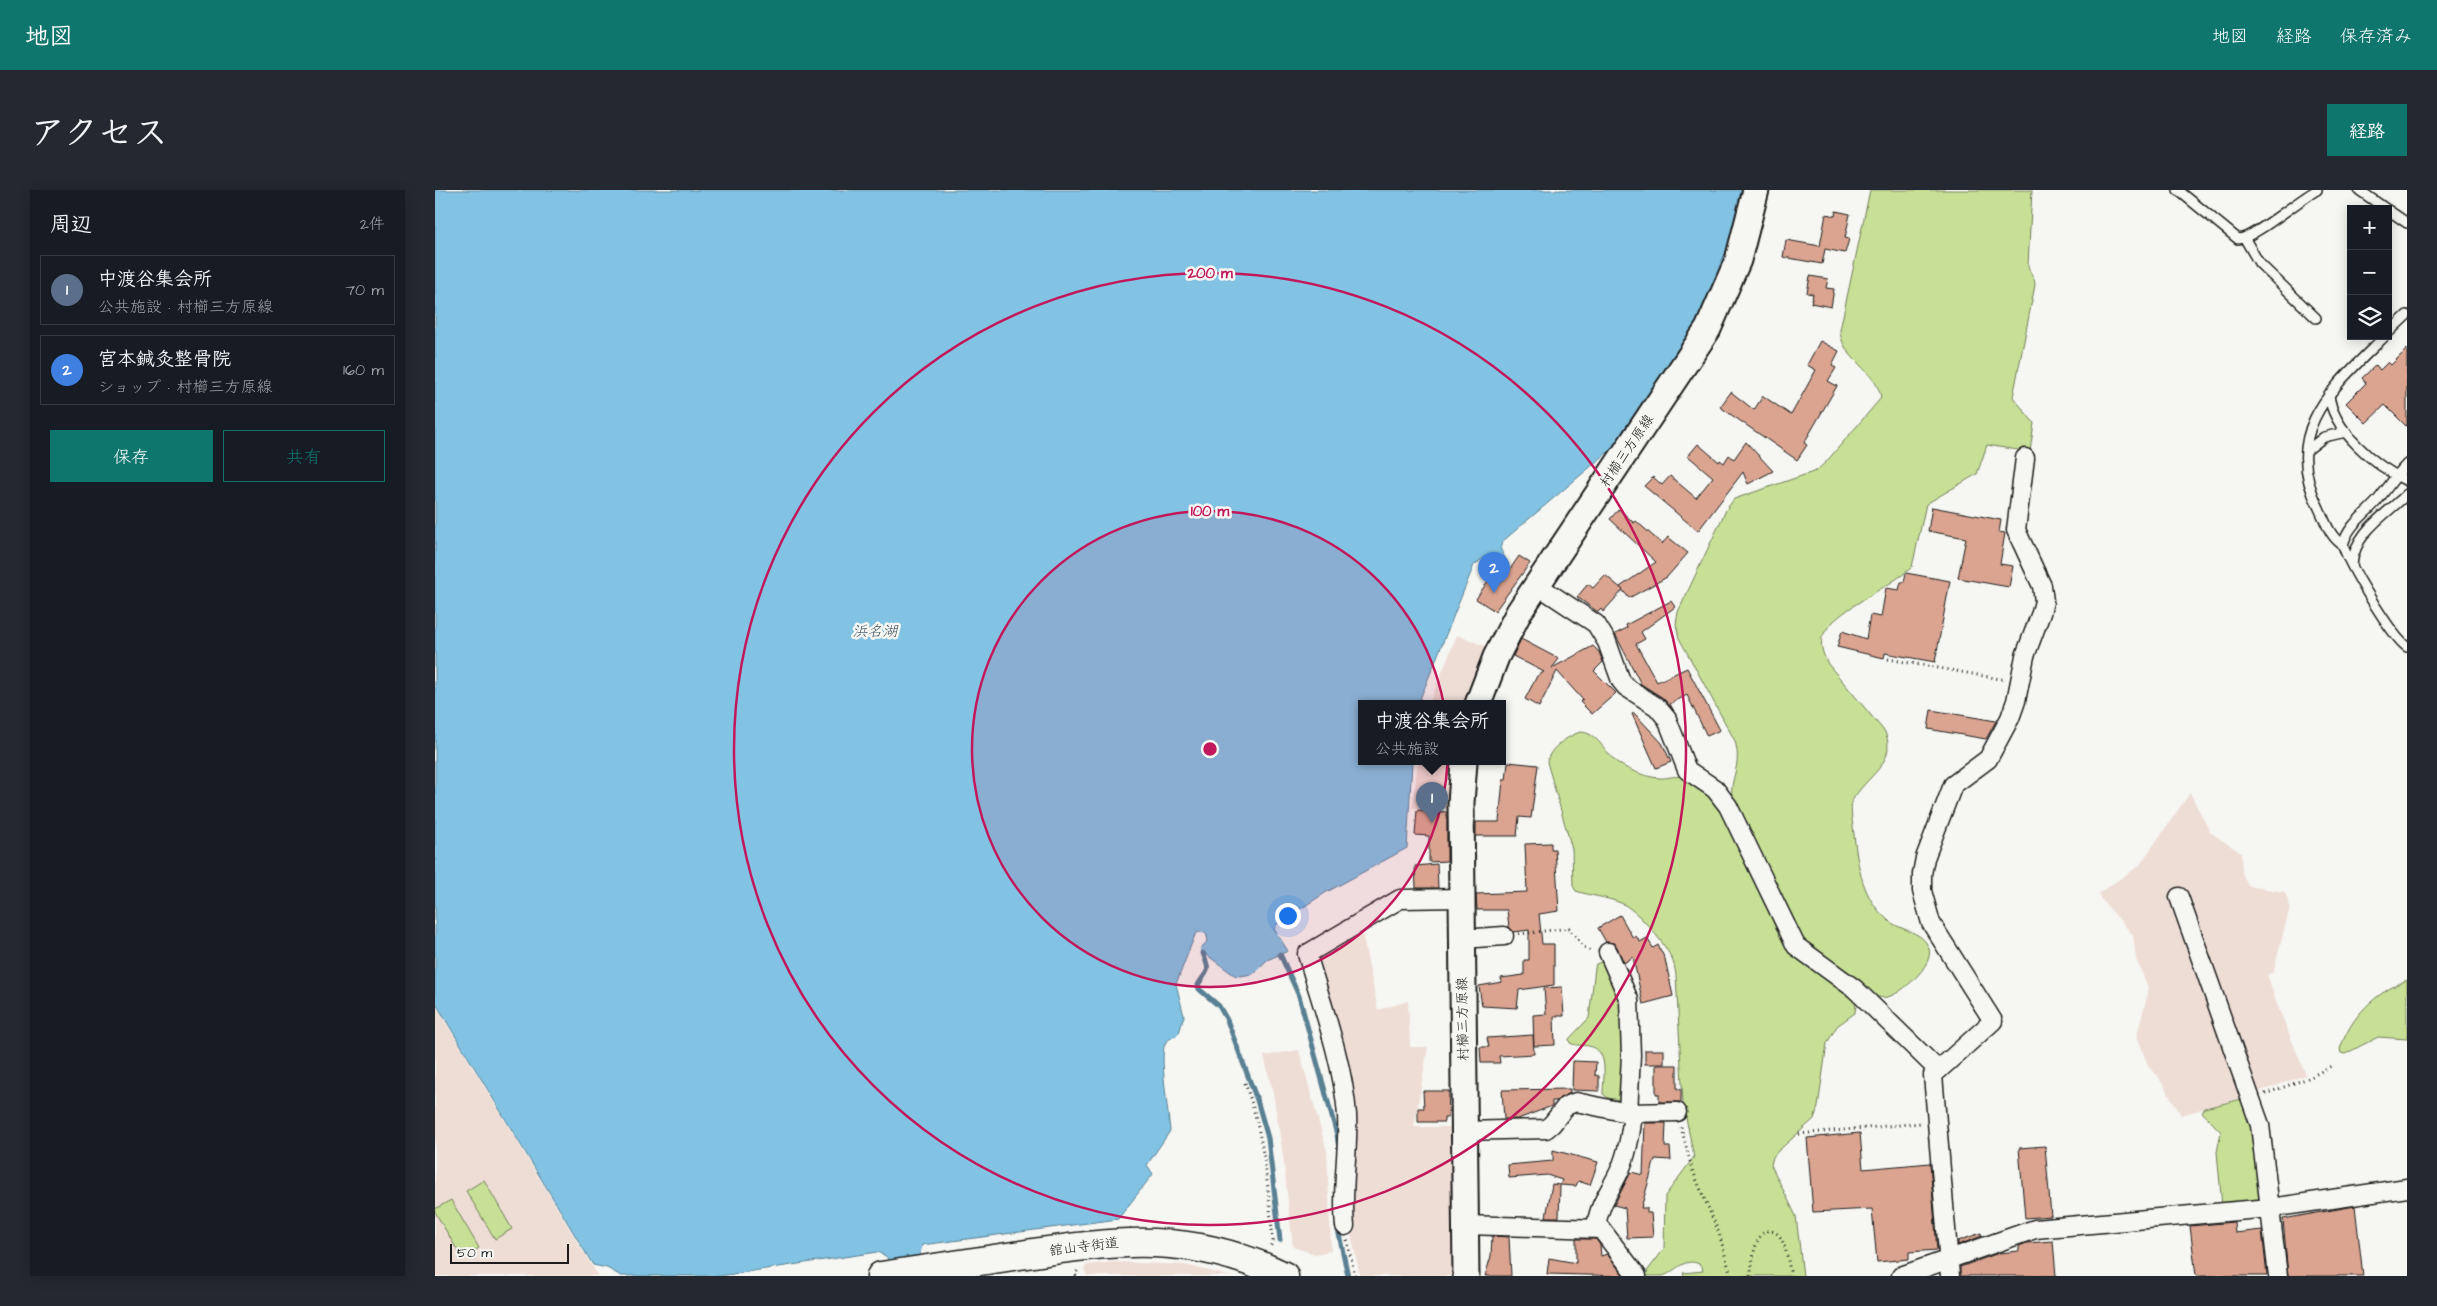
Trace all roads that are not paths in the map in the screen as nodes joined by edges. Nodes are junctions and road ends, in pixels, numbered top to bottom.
1 (1757, 190) edge
2 (2178, 190) edge
3 (2317, 190) edge
4 (2359, 190) edge
5 (2380, 205) edge
6 (2392, 213) edge
7 (2407, 223) edge
8 (2245, 239) junction
9 (2407, 315) edge
10 (2316, 318) dead end
11 (2392, 329) edge
12 (2381, 340) edge
13 (2329, 394) junction
14 (2346, 432) junction
15 (2306, 451) junction
16 (2025, 458) dead end
17 (2407, 464) edge
18 (2396, 475) junction
19 (2407, 481) edge
20 (2407, 494) edge
21 (2407, 502) edge
22 (2392, 509) junction
23 (2343, 545) junction
24 (2353, 565) junction
25 (1537, 585) junction
26 (2407, 647) edge
27 (1479, 700) edge
28 (1464, 765) edge
29 (2179, 897) dead end
30 (1462, 898) junction
31 (1504, 936) road end
32 (1463, 939) junction
33 (1608, 952) road end
34 (1938, 1070) junction
35 (1677, 1112) road end
36 (1631, 1113) junction
37 (1464, 1131) junction
38 (2407, 1188) edge
39 (2270, 1208) junction
40 (1465, 1225) junction
41 (1345, 1226) road end
42 (1596, 1228) junction
43 (1950, 1268) edge
44 (1273, 1271) edge
45 (885, 1275) edge
46 (1466, 1276) edge
47 (1637, 1276) edge
48 (1901, 1276) edge
49 (2278, 1276) edge

1 - 25 main road, 村櫛三方原線
2 - 8 lane
3 - 8 lane
4 - 5 lane
6 - 7 lane
8 - 10 lane
9 - 11 lane
12 - 13 lane
13 - 14 lane
13 - 15 lane
14 - 15 lane
14 - 18 lane
15 - 23 lane
16 - 34 street
17 - 18 lane
18 - 19 lane
18 - 23 lane
20 - 22 lane
21 - 22 lane
22 - 24 lane
23 - 24 lane
24 - 26 lane
25 - 27 main road, 村櫛三方原線
25 - 34 street
28 - 30 main road, 村櫛三方原線
29 - 39 street
30 - 32 main road, 村櫛三方原線
30 - 41 street
31 - 32 street
32 - 37 main road, 村櫛三方原線
33 - 36 street
34 - 43 street
35 - 36 street
36 - 37 street
36 - 42 street
37 - 40 main road, 村櫛三方原線
38 - 39 street
39 - 43 street
39 - 49 street
40 - 42 street
40 - 46 main road, 村櫛三方原線
42 - 47 street
43 - 48 street
44 - 45 main road, 舘山寺街道

